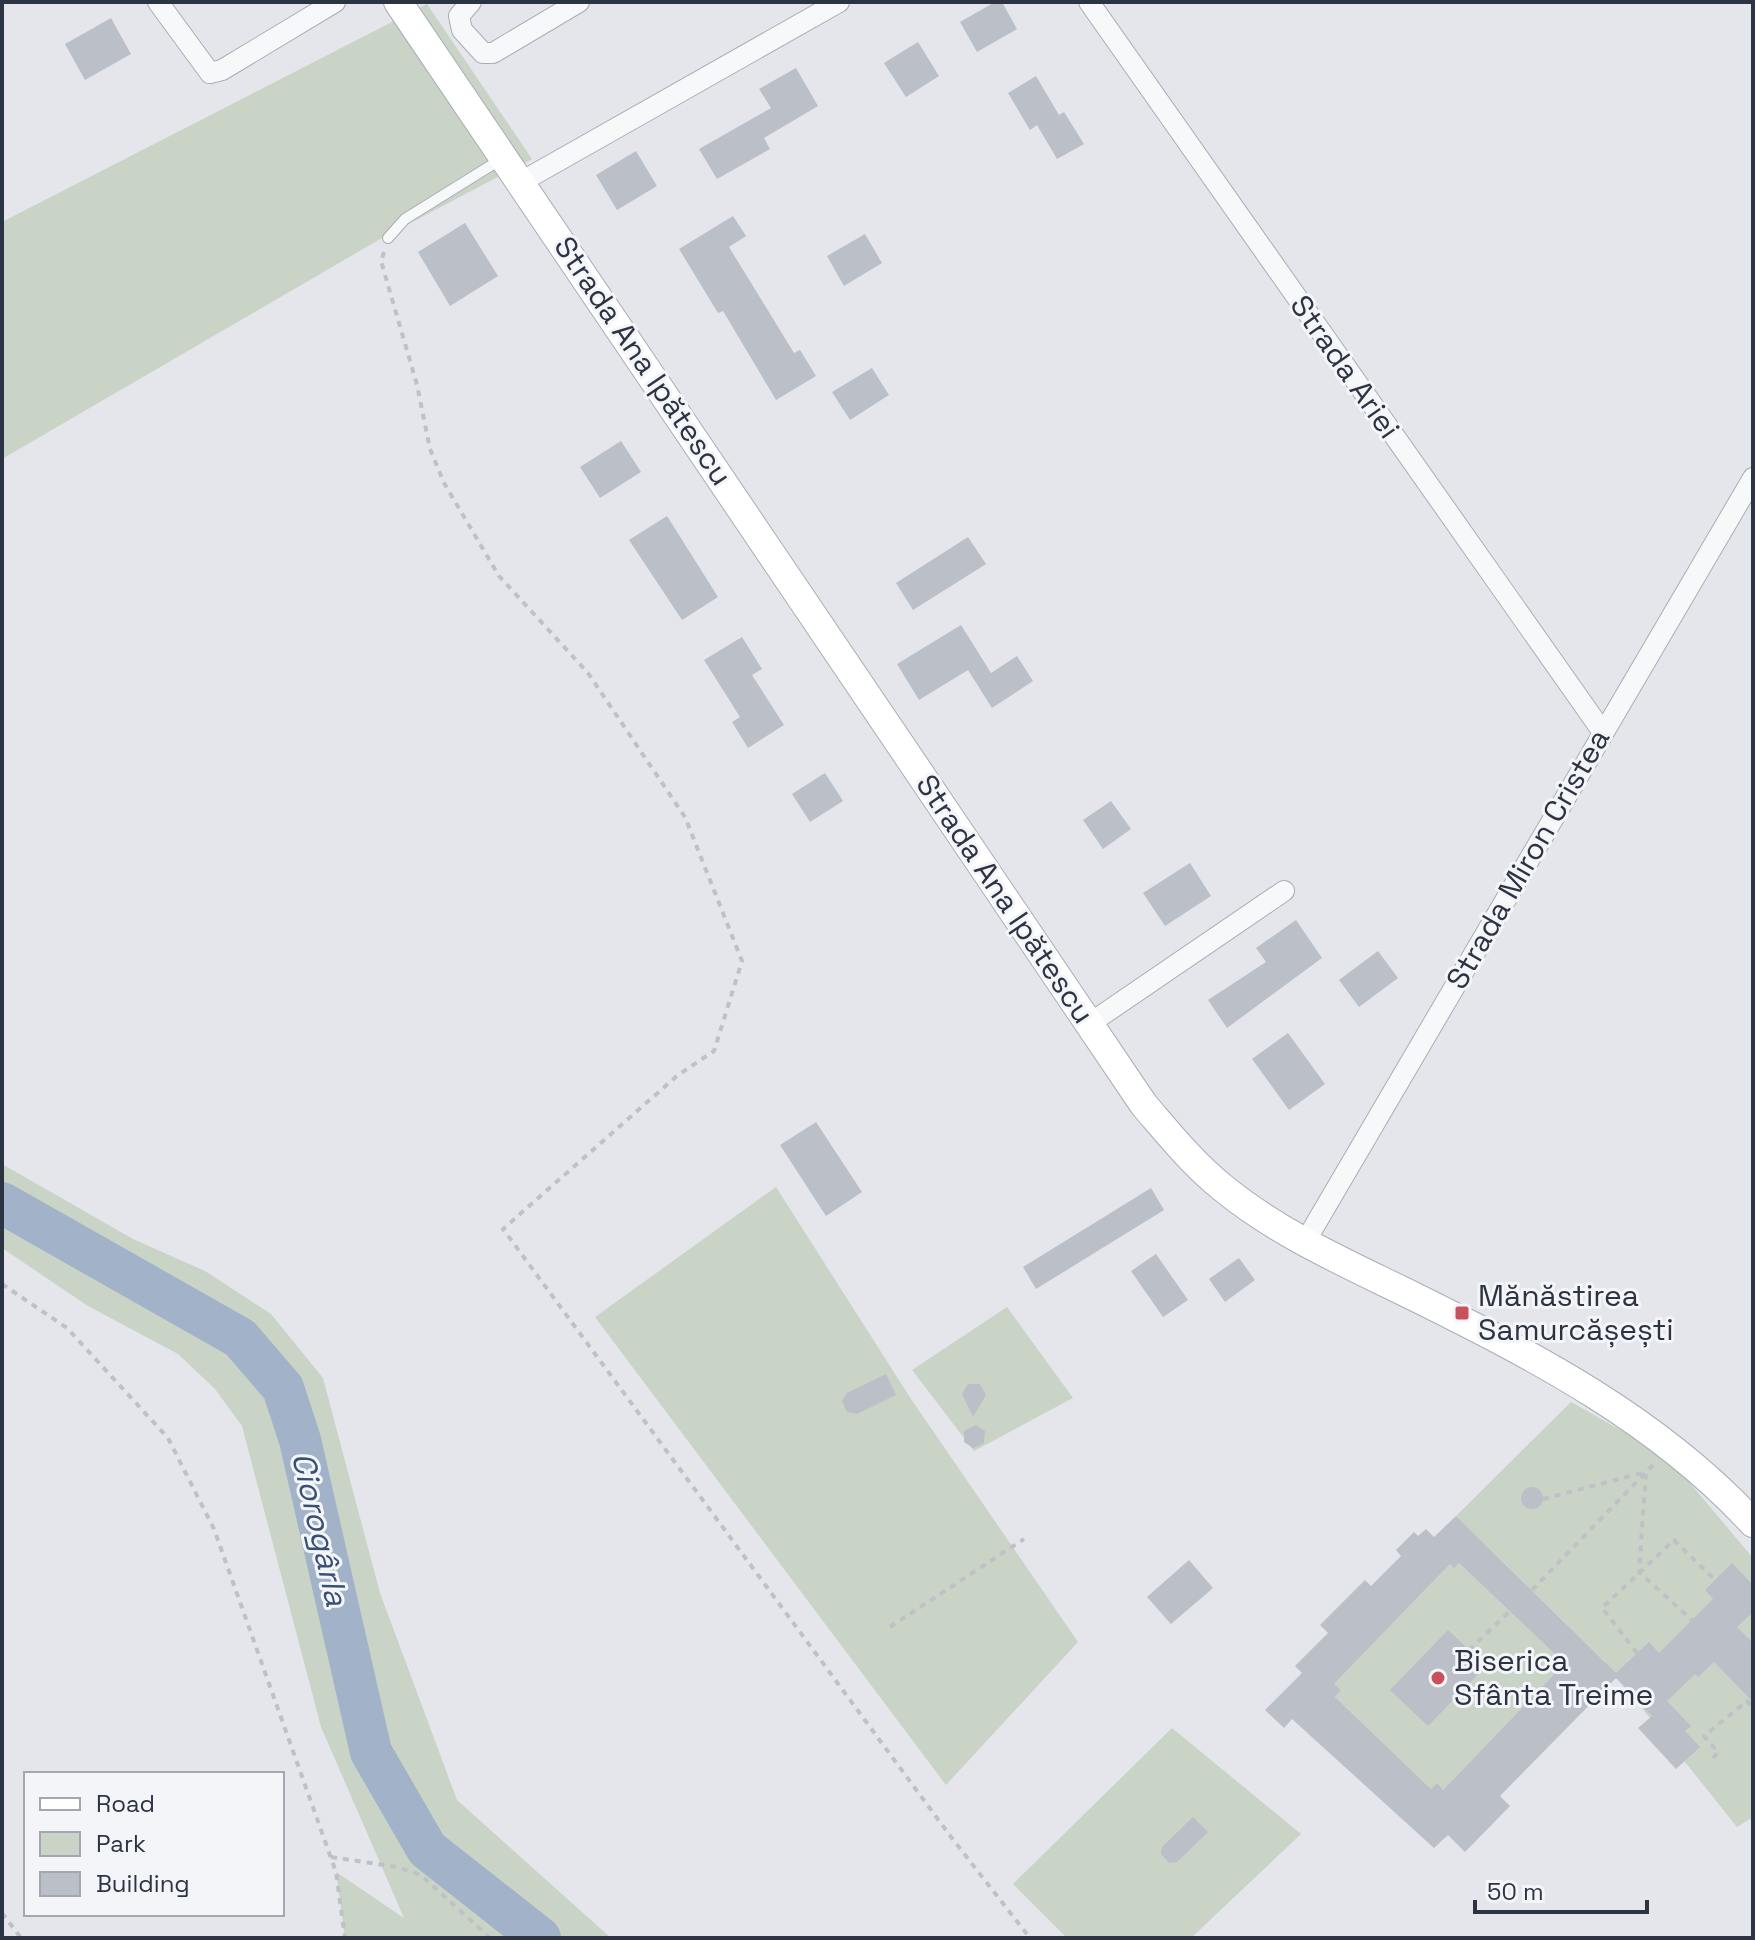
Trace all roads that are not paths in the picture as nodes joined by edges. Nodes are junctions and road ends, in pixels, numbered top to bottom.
1 (158, 2) edge
2 (335, 2) edge
3 (398, 2) edge
4 (471, 2) edge
5 (579, 2) edge
6 (839, 2) edge
7 (1089, 2) edge
8 (462, 30) junction
9 (438, 59) junction
10 (504, 157) junction
11 (521, 182) junction
12 (388, 238) road end
13 (1753, 478) edge
14 (1602, 731) junction
15 (1284, 891) dead end
16 (1089, 1024) junction
17 (1305, 1242) junction
18 (1753, 1523) edge

1 - 2 street
3 - 9 main road, Strada Ana Ipătescu
4 - 8 street
5 - 8 street
6 - 11 street
7 - 14 street, Strada Ariei
8 - 9 street
9 - 10 main road, Strada Ana Ipătescu
10 - 11 main road, Strada Ana Ipătescu
10 - 12 lane
11 - 16 main road, Strada Ana Ipătescu
13 - 14 street, Strada Miron Cristea
14 - 17 street, Strada Miron Cristea
15 - 16 street
16 - 17 main road, Strada Ana Ipătescu
17 - 18 main road, Strada Ana Ipătescu

